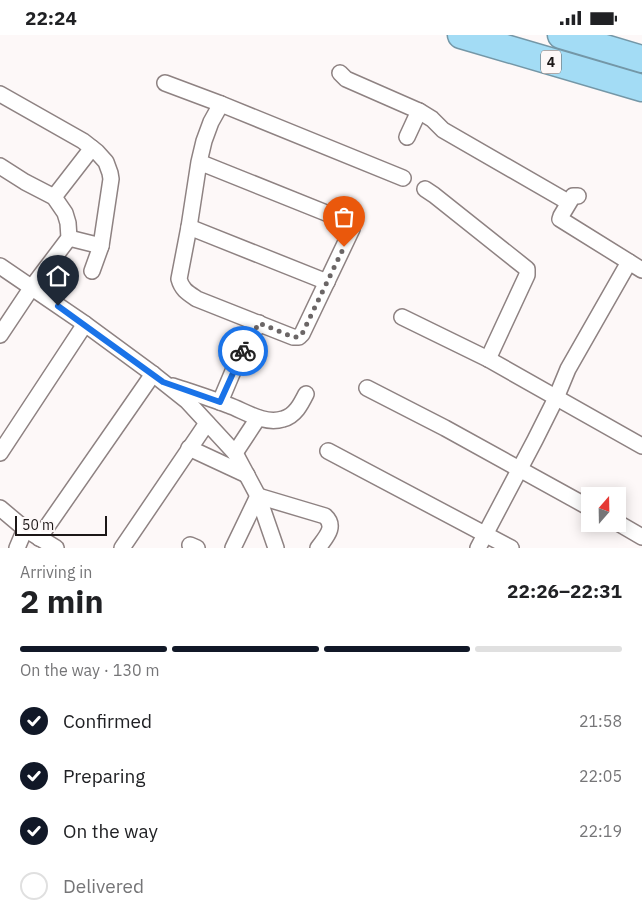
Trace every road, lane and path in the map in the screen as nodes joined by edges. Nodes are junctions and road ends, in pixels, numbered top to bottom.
1 (461, 35) edge
2 (561, 35) edge
3 (642, 59) edge
4 (340, 73) dead end
5 (165, 83) dead end
6 (642, 88) edge
7 (0, 94) edge
8 (221, 104) junction
9 (419, 111) junction
10 (407, 137) dead end
11 (92, 148) junction
12 (198, 162) junction
13 (0, 166) edge
14 (403, 178) dead end
15 (425, 189) dead end
16 (54, 197) junction
17 (190, 227) junction
18 (69, 238) junction
19 (101, 245) junction
20 (0, 266) edge
21 (636, 266) edge
22 (92, 271) dead end
23 (327, 282) junction
24 (32, 287) junction
25 (402, 317) dead end
26 (259, 323) junction
27 (85, 325) junction
28 (0, 335) edge
29 (488, 359) junction
30 (158, 378) junction
31 (367, 388) dead end
32 (306, 394) dead end
33 (556, 398) junction
34 (220, 402) junction
35 (258, 418) junction
36 (207, 423) junction
37 (642, 445) edge
38 (189, 448) junction
39 (328, 451) dead end
40 (0, 453) edge
41 (235, 453) junction
42 (519, 470) junction
43 (247, 475) junction
44 (258, 496) junction
45 (581, 503) edge
46 (0, 509) edge
47 (626, 528) edge
48 (25, 529) junction
49 (486, 534) junction
50 (642, 537) edge
51 (39, 538) junction
52 (126, 547) edge
53 (18, 548) edge
54 (56, 548) edge
55 (233, 548) edge
56 (276, 548) edge
57 (318, 548) edge
58 (478, 548) edge
59 (510, 548) edge

1 - 6 highway, 4
2 - 3 highway, 4
4 - 9 street
5 - 8 street
7 - 11 street
8 - 12 street
8 - 14 street
9 - 10 street
9 - 21 street
11 - 16 street
11 - 19 street
12 - 17 street
12 - 23 street
13 - 16 street
15 - 29 street
16 - 18 street
17 - 23 street
17 - 26 street
18 - 19 street
18 - 24 street
19 - 22 street
20 - 24 street
21 - 33 street
23 - 26 street
24 - 27 street
24 - 28 street
25 - 29 street
26 - 34 street
27 - 30 street
27 - 40 street
29 - 33 street
30 - 34 street
30 - 36 street
30 - 51 street
31 - 42 street
32 - 35 street
33 - 37 street
33 - 42 street
34 - 35 street
35 - 41 street
36 - 38 street
36 - 41 street
38 - 43 street
38 - 52 street
39 - 49 street
41 - 43 street
42 - 45 street
42 - 49 street
43 - 44 street
44 - 55 street
44 - 56 street
44 - 57 street
46 - 48 street
47 - 50 street
48 - 51 street
48 - 53 street
49 - 58 street
49 - 59 street
51 - 54 street

